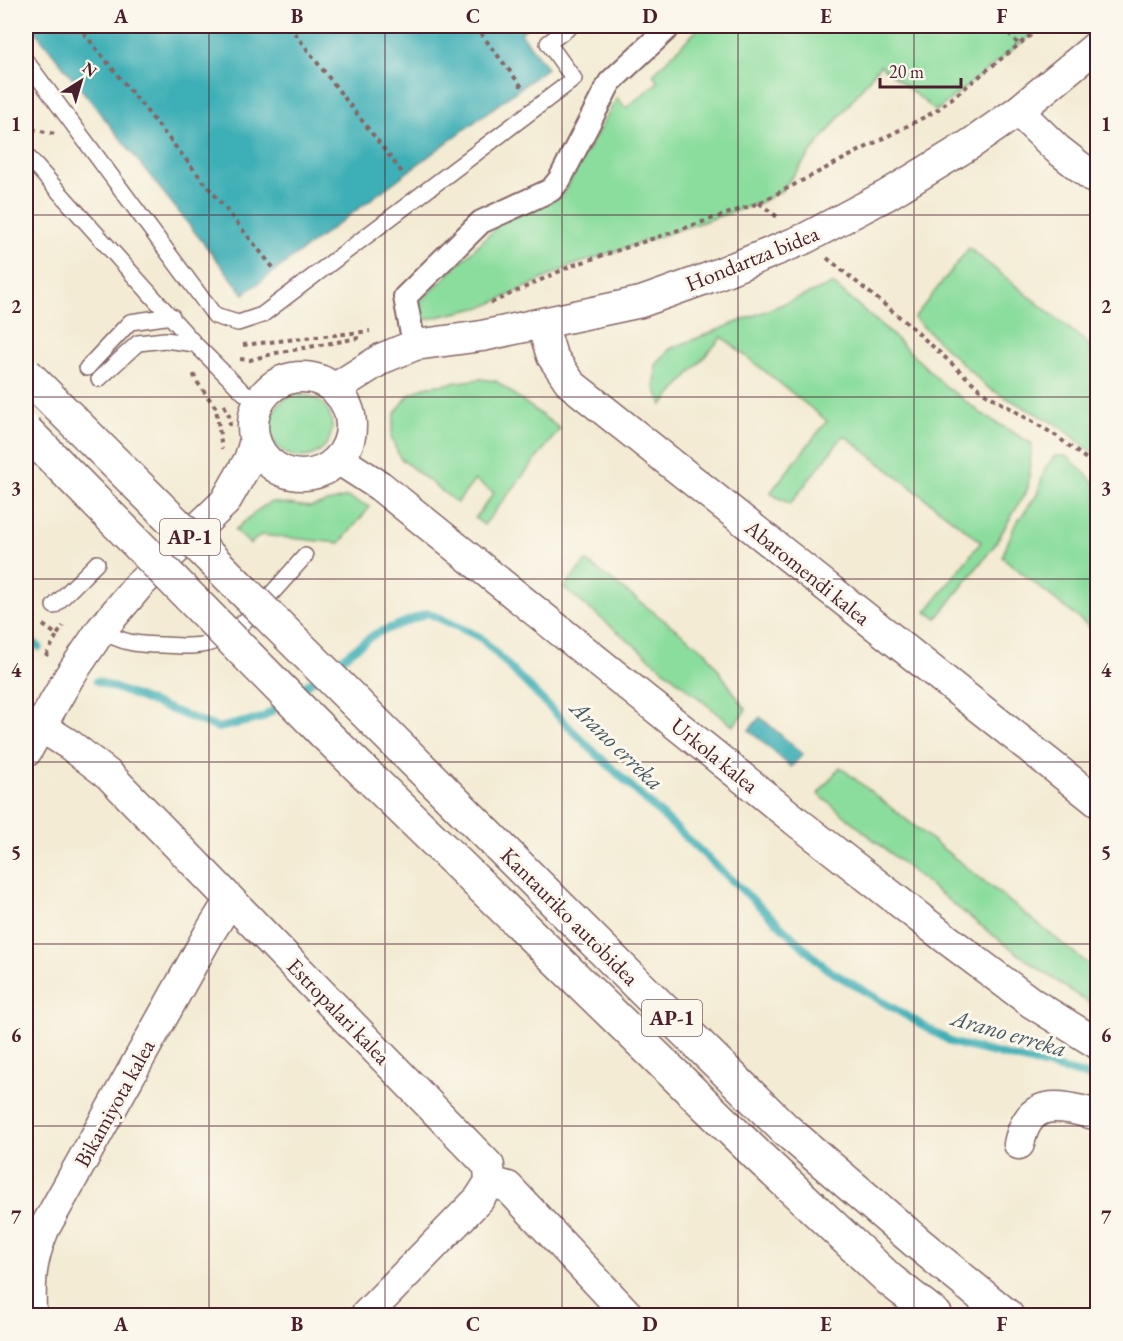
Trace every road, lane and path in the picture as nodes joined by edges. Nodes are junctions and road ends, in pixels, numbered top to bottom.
1 (78, 26) edge
2 (289, 26) edge
3 (475, 26) edge
4 (571, 26) edge
5 (670, 26) edge
6 (1003, 26) edge
7 (1018, 44) dead end
8 (1098, 45) edge
9 (26, 61) edge
10 (522, 87) dead end
11 (1018, 111) junction
12 (26, 123) edge
13 (26, 134) edge
14 (26, 155) edge
15 (404, 175) dead end
16 (1098, 182) edge
17 (759, 203) dead end
18 (804, 239) junction
19 (275, 270) dead end
20 (172, 316) junction
21 (542, 324) junction
22 (411, 329) dead end
23 (195, 344) junction
24 (87, 368) dead end
25 (26, 374) edge
26 (99, 379) dead end
27 (340, 397) junction
28 (259, 401) junction
29 (224, 402) dead end
30 (26, 431) edge
31 (243, 438) junction
32 (338, 459) junction
33 (1098, 468) edge
34 (286, 473) junction
35 (225, 502) junction
36 (305, 556) dead end
37 (97, 563) dead end
38 (54, 606) dead end
39 (101, 630) junction
40 (40, 726) junction
41 (26, 752) edge
42 (1098, 802) edge
43 (230, 900) junction
44 (1098, 1044) edge
45 (1098, 1115) edge
46 (1019, 1144) dead end
47 (490, 1182) junction
48 (31, 1316) edge
49 (365, 1316) edge
50 (629, 1316) edge
51 (936, 1316) edge
52 (1007, 1316) edge

1 - 19 path
2 - 15 path
3 - 10 path
4 - 9 lane
5 - 22 street
6 - 7 path
8 - 11 street, Hondartza bidea
11 - 16 street
11 - 18 street, Hondartza bidea
12 - 13 path
14 - 20 lane
17 - 18 path
18 - 21 street, Hondartza bidea
18 - 33 path
20 - 23 lane
20 - 24 lane
21 - 27 street, Hondartza bidea
21 - 42 street, Abaromendi kalea
23 - 26 lane
23 - 28 lane
25 - 52 highway, Kantauriko autobidea / AP-1, bridge
27 - 28 street
27 - 32 street
28 - 31 street
29 - 31 path
30 - 51 highway, Kantauriko autobidea / AP-1, bridge
31 - 34 street
31 - 35 street
32 - 34 street
32 - 44 street, Urkola kalea
34 - 35 street
35 - 39 street
36 - 39 lane
37 - 38 lane
39 - 40 street
40 - 41 street
40 - 43 street, Estropalari kalea
43 - 47 street, Estropalari kalea
43 - 48 street, Bikamiyota kalea
45 - 46 street
47 - 49 street
47 - 50 street

